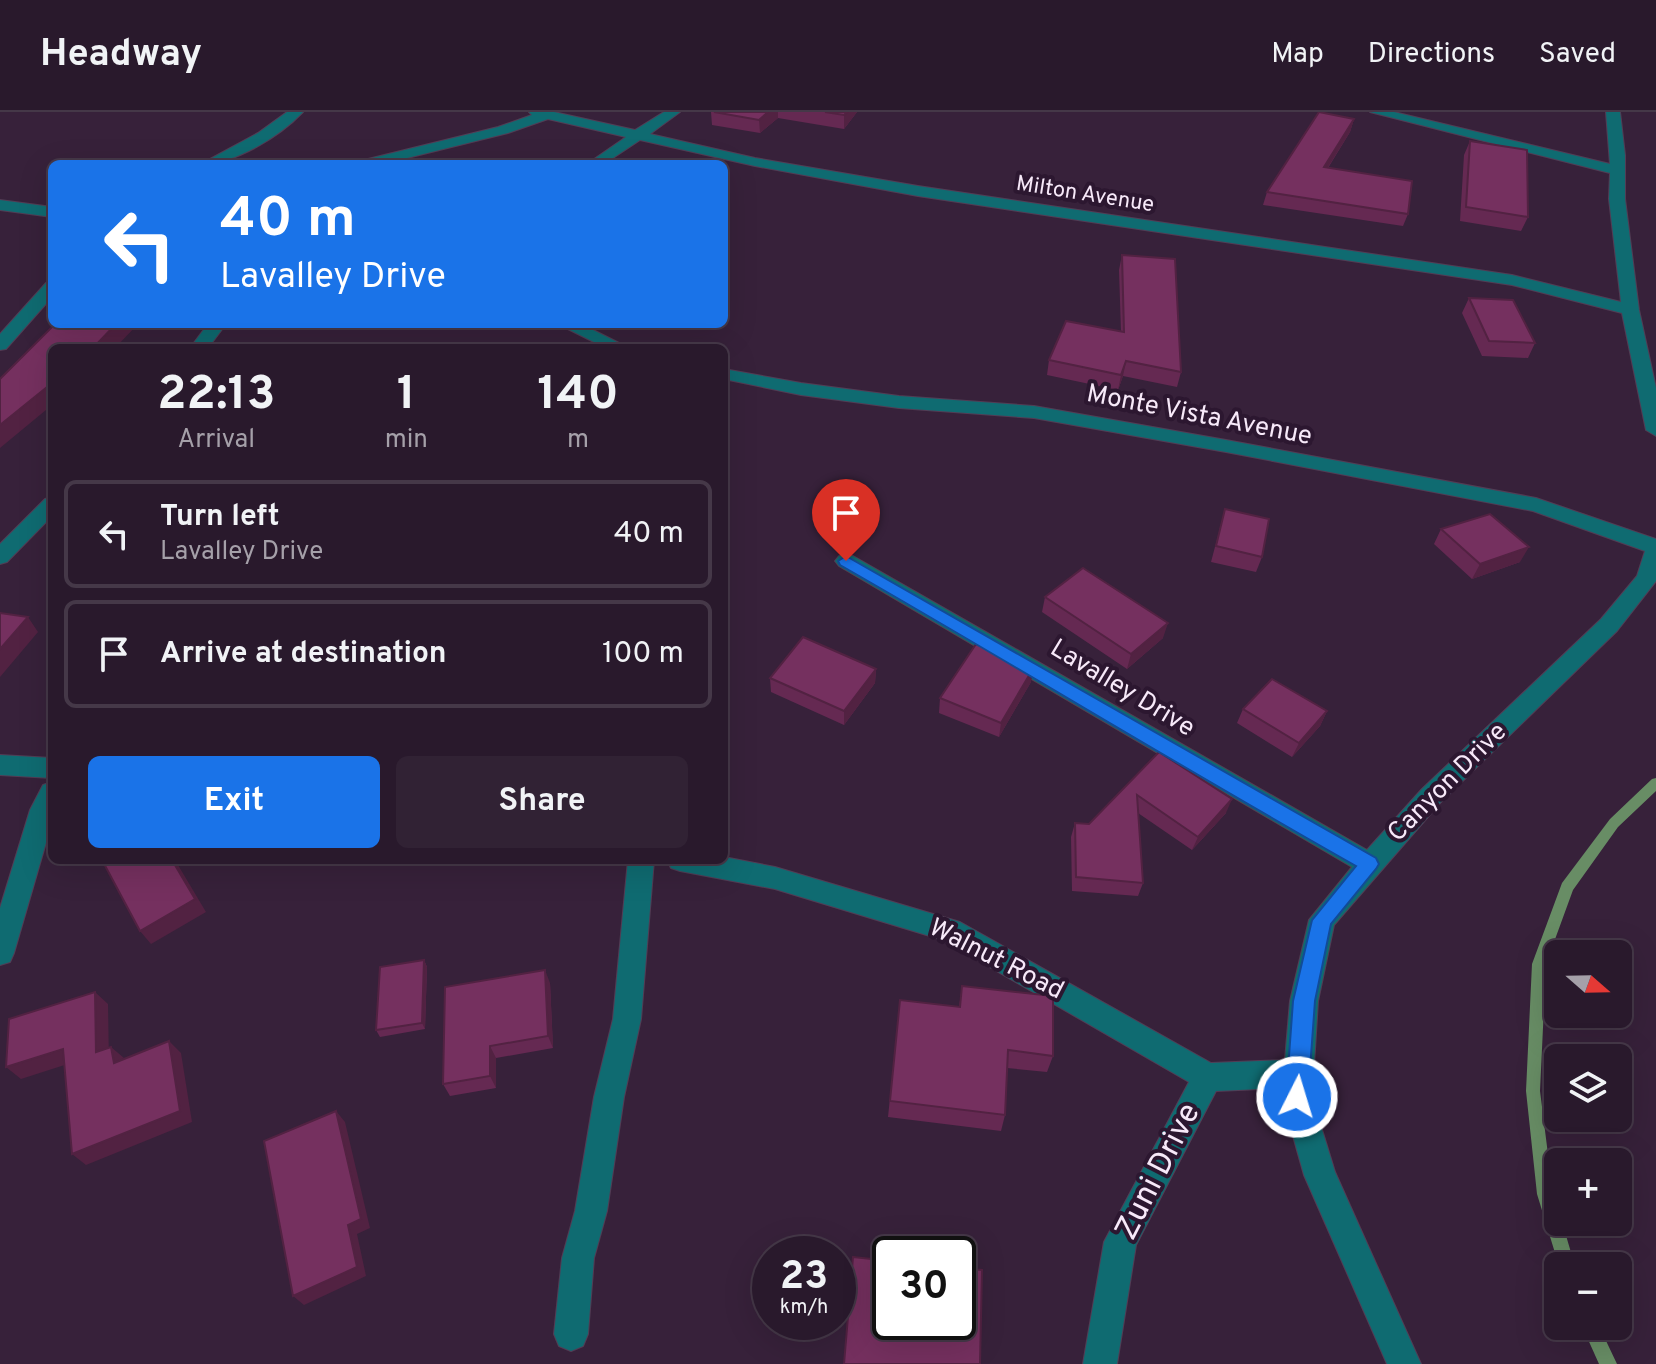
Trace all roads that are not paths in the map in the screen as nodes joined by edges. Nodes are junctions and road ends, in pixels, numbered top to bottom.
1 (296, 112) edge
2 (673, 112) edge
3 (1377, 112) edge
4 (1613, 112) edge
5 (541, 113) edge
6 (638, 137) junction
7 (216, 160) edge
8 (381, 160) edge
9 (601, 160) edge
10 (1618, 170) junction
11 (0, 205) edge
12 (48, 211) edge
13 (48, 291) edge
14 (1630, 310) junction
15 (22, 320) junction
16 (576, 328) edge
17 (0, 329) edge
18 (611, 344) edge
19 (0, 345) edge
20 (728, 375) edge
21 (1656, 430) edge
22 (48, 508) edge
23 (1656, 548) edge
24 (0, 557) edge
25 (846, 561) dead end
26 (0, 765) edge
27 (48, 768) edge
28 (48, 800) edge
29 (641, 864) edge
30 (701, 864) edge
31 (1369, 864) junction
32 (0, 953) edge
33 (1299, 1073) junction
34 (1208, 1077) junction
35 (571, 1334) dead end
36 (1100, 1364) edge
37 (1404, 1364) edge

1 - 7 street
2 - 6 street
3 - 10 street
4 - 10 street
5 - 6 street, Milton Avenue
5 - 8 street
6 - 9 street
6 - 14 street, Milton Avenue
10 - 14 street
11 - 12 street
13 - 15 street
14 - 21 street
15 - 17 street
15 - 19 street
16 - 18 street
20 - 23 street, Monte Vista Avenue
22 - 24 street
23 - 31 street, Canyon Drive
25 - 31 street, Lavalley Drive
26 - 27 street
28 - 32 street
29 - 35 street
30 - 34 street, Walnut Road
31 - 33 street, Canyon Drive
33 - 34 street
33 - 37 street, Canyon Drive
34 - 36 street, Zuni Drive

